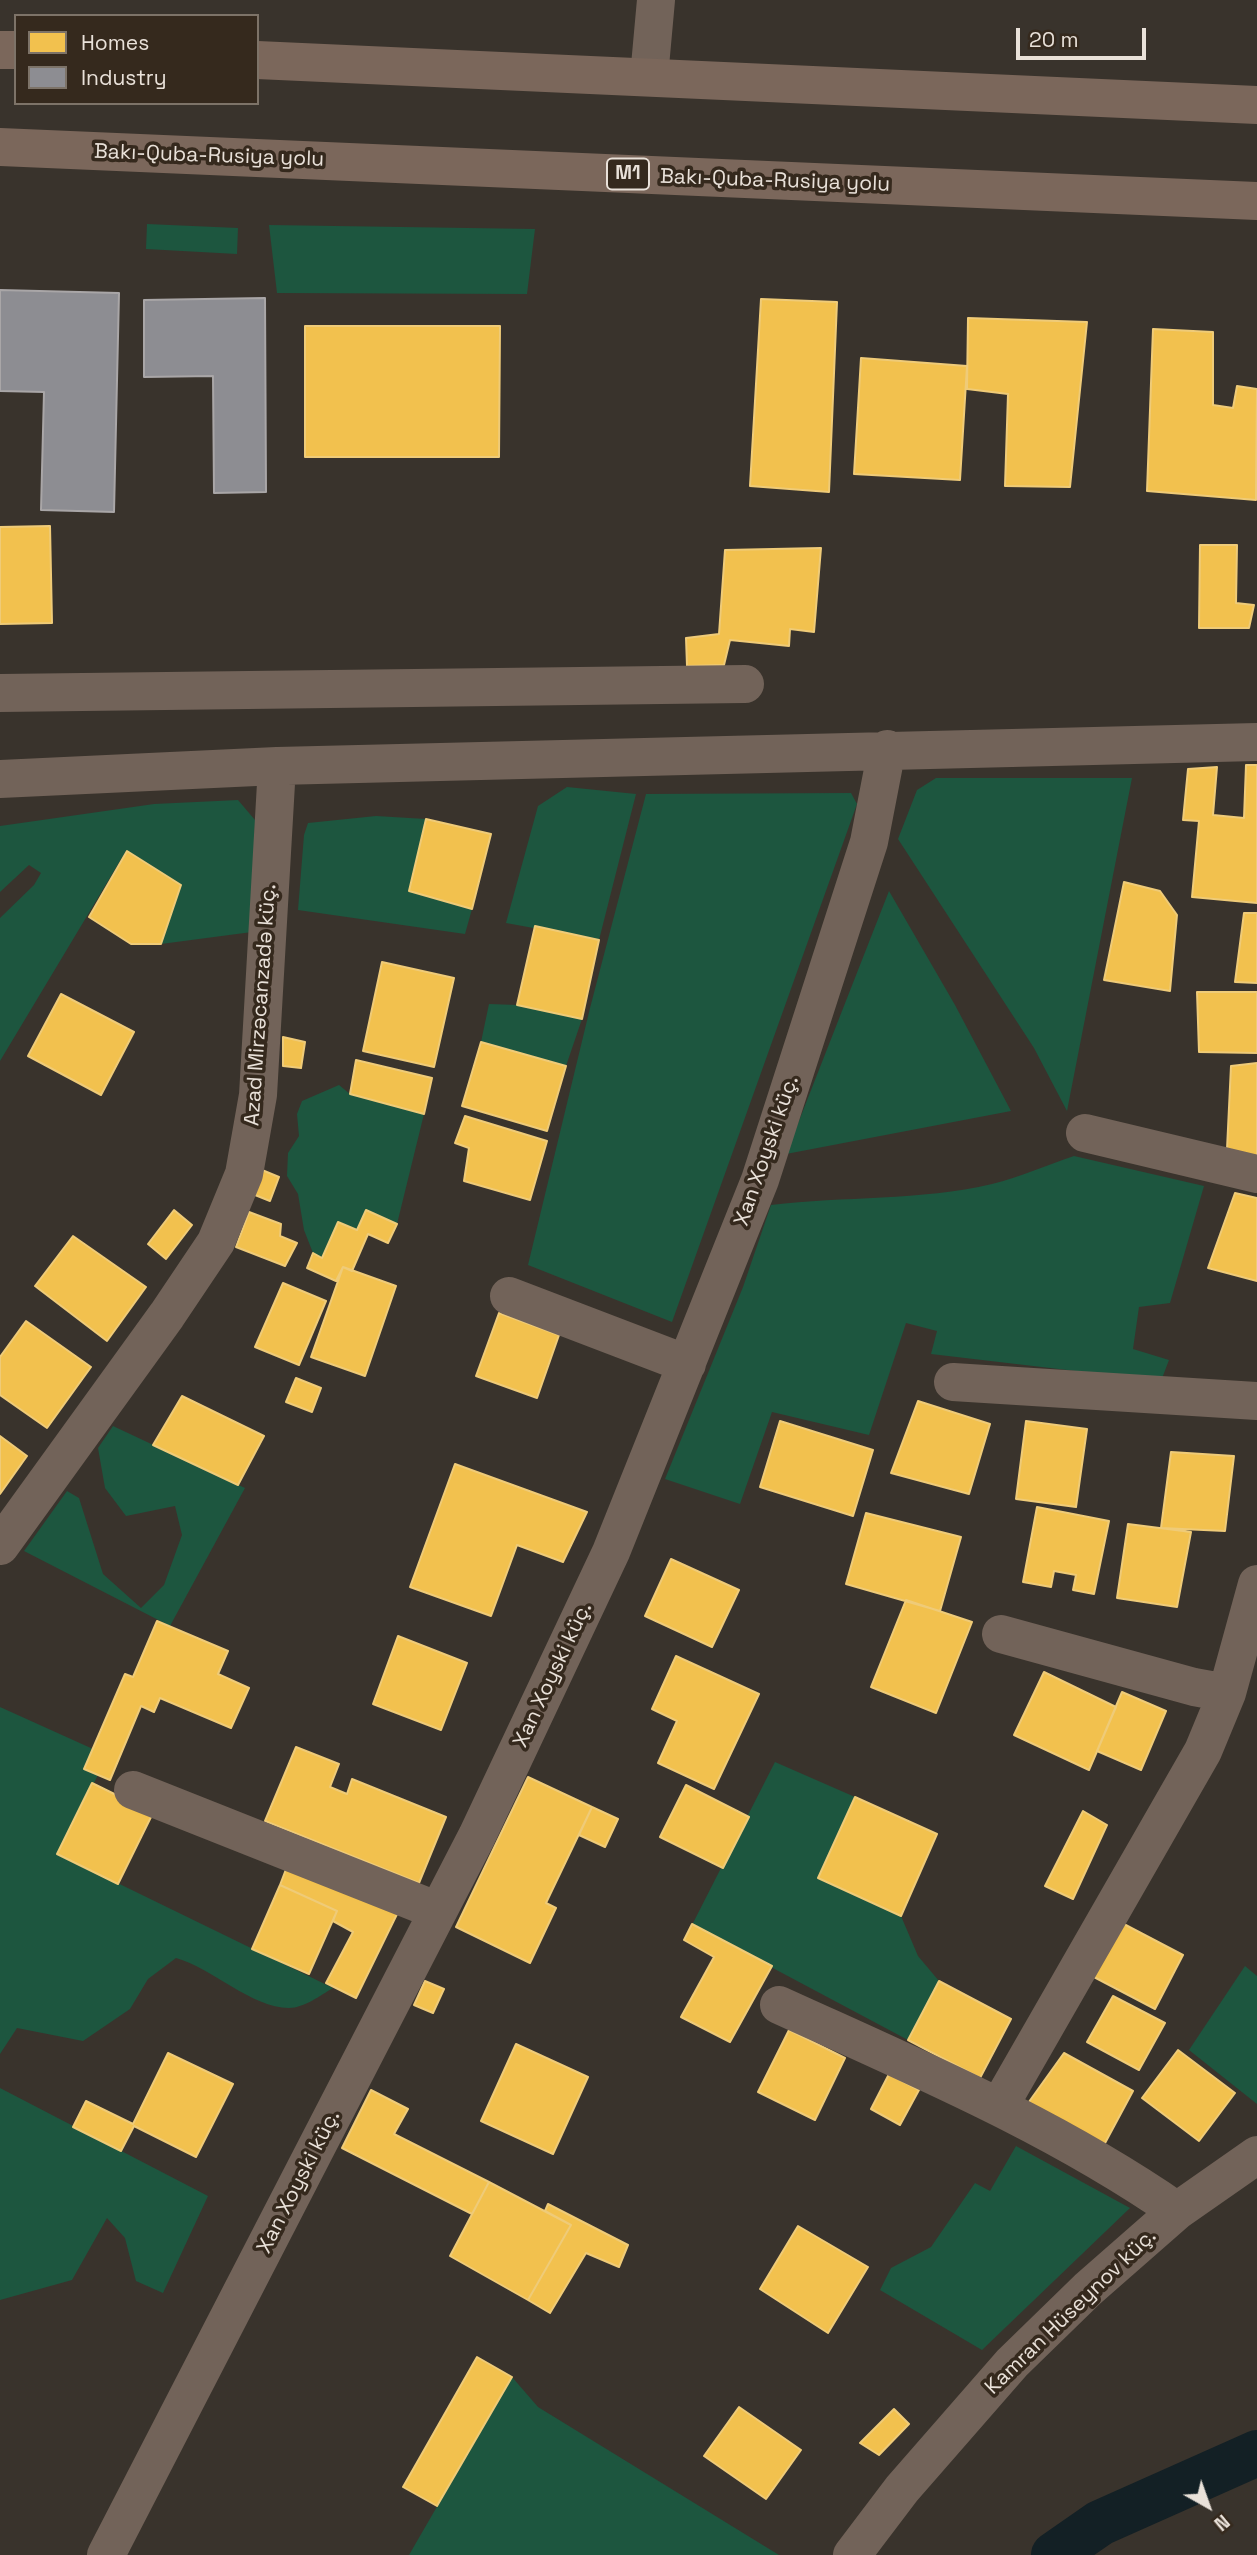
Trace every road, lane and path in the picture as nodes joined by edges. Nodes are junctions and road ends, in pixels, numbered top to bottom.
1 (656, 0) edge
2 (259, 60) edge
3 (649, 77) junction
4 (1257, 105) edge
5 (0, 147) edge
6 (1257, 201) edge
7 (745, 684) dead end
8 (0, 693) edge
9 (1257, 742) edge
10 (887, 750) junction
11 (277, 766) junction
12 (0, 779) edge
13 (1085, 1133) dead end
14 (1257, 1174) edge
15 (509, 1296) dead end
16 (687, 1364) junction
17 (953, 1382) dead end
18 (1257, 1401) edge
19 (0, 1546) edge
20 (1257, 1584) edge
21 (1001, 1634) dead end
22 (1227, 1693) junction
23 (133, 1790) dead end
24 (438, 1911) junction
25 (779, 2005) dead end
26 (1000, 2105) junction
27 (1257, 2155) edge
28 (1177, 2211) junction
29 (107, 2555) edge
30 (852, 2555) edge

1 - 3 street
2 - 3 highway
3 - 4 highway
5 - 6 highway, Bakı-Quba-Rusiya yolu / M1
7 - 8 street
9 - 10 street
10 - 11 street
10 - 16 street, Xan Xoyski küç.
11 - 12 street
11 - 19 street, Azad Mirzəcanzadə küç.
13 - 14 street
15 - 16 street
16 - 24 street, Xan Xoyski küç.
17 - 18 street
20 - 22 street
21 - 22 street
22 - 26 street
23 - 24 street
24 - 29 street, Xan Xoyski küç.
25 - 26 street
26 - 28 street
27 - 28 street, Kamran Hüseynov küç.
28 - 30 street, Kamran Hüseynov küç.

